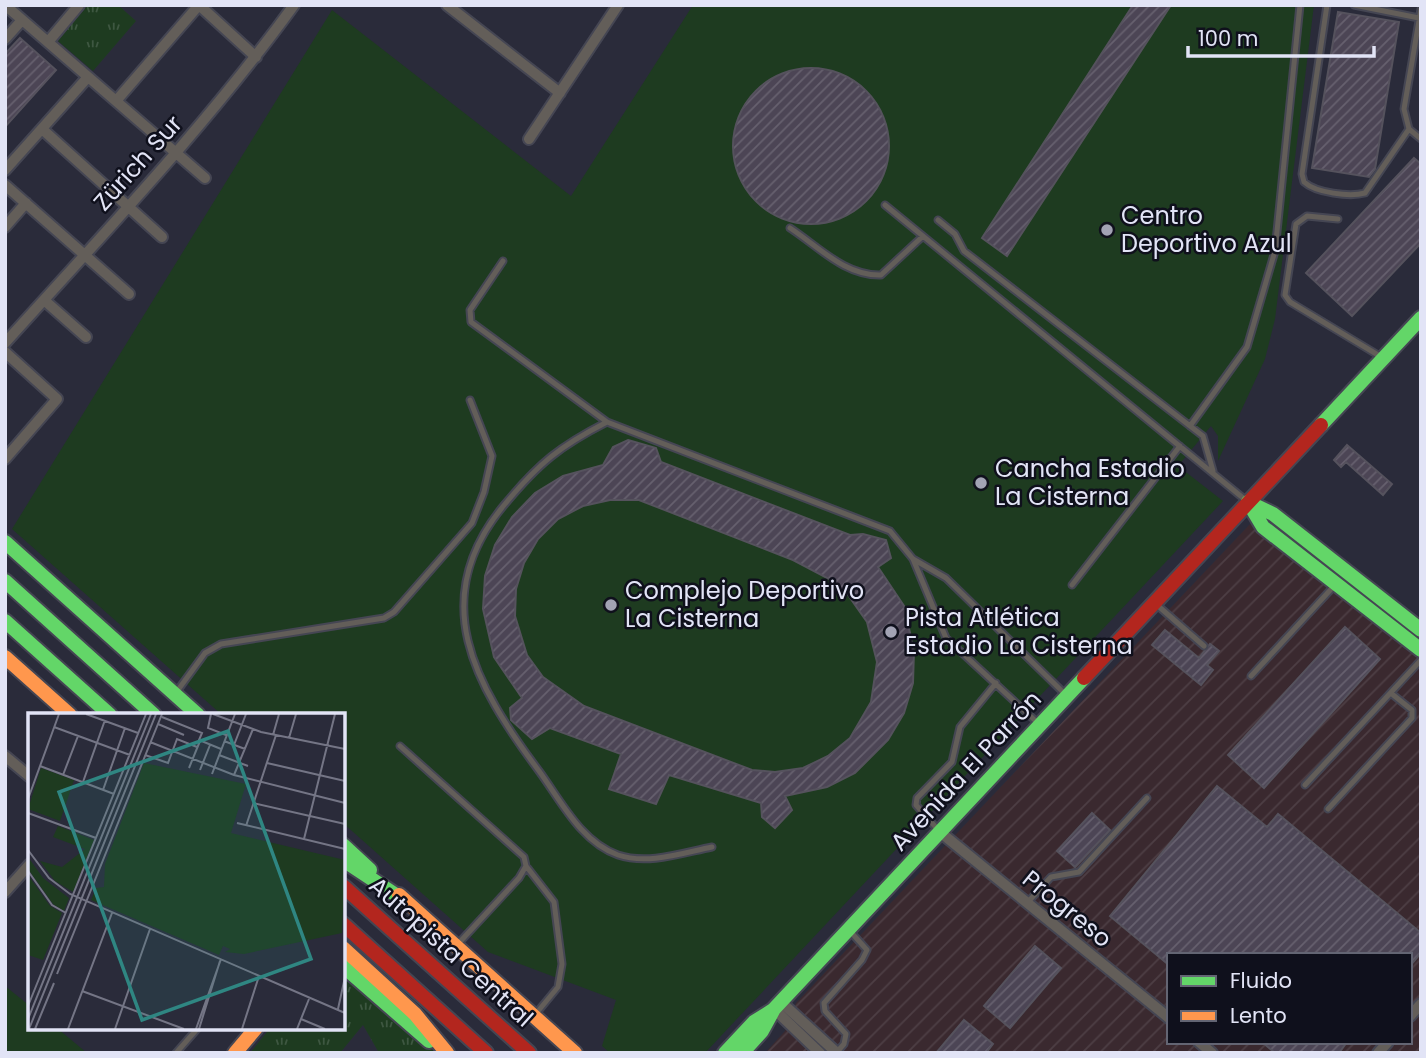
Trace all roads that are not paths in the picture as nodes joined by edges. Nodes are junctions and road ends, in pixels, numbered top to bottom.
1 (5, 5) edge
2 (79, 5) edge
3 (199, 5) edge
4 (294, 5) edge
5 (448, 5) edge
6 (618, 5) edge
7 (1300, 5) edge
8 (1327, 5) edge
9 (1353, 5) edge
10 (1415, 5) edge
11 (1421, 7) edge
12 (1419, 18) edge
13 (22, 20) junction
14 (5, 39) edge
15 (48, 42) junction
16 (1414, 49) junction
17 (1421, 53) edge
18 (256, 57) junction
19 (88, 77) junction
20 (560, 93) junction
21 (116, 101) junction
22 (42, 129) junction
23 (1409, 129) junction
24 (529, 139) dead end
25 (1421, 139) edge
26 (176, 153) junction
27 (5, 170) edge
28 (205, 178) dead end
29 (5, 185) edge
30 (26, 203) junction
31 (885, 205) dead end
32 (128, 206) junction
33 (1338, 219) dead end
34 (938, 220) dead end
35 (5, 227) edge
36 (790, 228) dead end
37 (923, 236) junction
38 (162, 237) dead end
39 (85, 254) junction
40 (503, 261) dead end
41 (129, 294) dead end
42 (44, 300) junction
43 (1419, 322) edge
44 (86, 337) dead end
45 (5, 342) edge
46 (5, 352) edge
47 (1383, 358) junction
48 (471, 400) dead end
49 (607, 422) junction
50 (1190, 426) junction
51 (1180, 446) junction
52 (5, 459) edge
53 (1213, 471) junction
54 (1248, 502) junction
55 (5, 542) edge
56 (913, 559) junction
57 (5, 581) edge
58 (1336, 584) junction
59 (1072, 585) dead end
60 (1154, 603) junction
61 (5, 621) edge
62 (1421, 630) edge
63 (1203, 646) dead end
64 (1421, 650) edge
65 (5, 657) edge
66 (1421, 660) edge
67 (1251, 676) dead end
68 (996, 683) junction
69 (175, 694) junction
70 (1392, 694) junction
71 (1067, 696) junction
72 (68, 713) edge
73 (108, 713) edge
74 (151, 713) edge
75 (196, 713) edge
76 (1040, 724) junction
77 (400, 746) dead end
78 (5, 756) edge
79 (28, 775) edge
80 (1305, 785) dead end
81 (1147, 798) dead end
82 (1328, 809) dead end
83 (940, 832) junction
84 (345, 847) edge
85 (712, 847) dead end
86 (345, 861) edge
87 (28, 866) edge
88 (526, 866) junction
89 (345, 888) edge
90 (5, 892) edge
91 (405, 901) junction
92 (1027, 903) junction
93 (345, 926) edge
94 (849, 930) junction
95 (456, 946) junction
96 (345, 950) edge
97 (345, 968) edge
98 (778, 1006) junction
99 (534, 1016) junction
100 (1167, 1016) edge
101 (196, 1030) edge
102 (254, 1030) edge
103 (176, 1053) edge
104 (235, 1053) edge
105 (445, 1053) edge
106 (486, 1053) edge
107 (529, 1053) edge
108 (575, 1053) edge
109 (725, 1053) edge
110 (742, 1053) edge
111 (820, 1053) edge
112 (836, 1053) edge

1 - 13 street
2 - 15 street
3 - 18 street
3 - 21 street
4 - 18 street, Zürich Sur
5 - 20 street
6 - 20 street
7 - 50 lane
8 - 23 lane
9 - 12 lane
10 - 11 lane
11 - 12 lane
12 - 16 lane
13 - 14 street
13 - 15 street
15 - 19 street
16 - 17 lane
16 - 23 lane
18 - 26 street, Zürich Sur
19 - 21 street
19 - 22 street
20 - 24 street
21 - 26 street
22 - 27 street
22 - 32 street
23 - 25 lane
26 - 28 street
26 - 32 street, Zürich Sur
29 - 30 street
30 - 35 street
30 - 39 street
31 - 37 lane
32 - 38 street
32 - 39 street, Zürich Sur
33 - 47 lane
34 - 50 lane
36 - 37 lane
37 - 51 lane
39 - 41 street
39 - 42 street, Zürich Sur
40 - 49 lane
42 - 44 street
42 - 45 street, Zürich Sur
43 - 47 main road, Avenida El Parrón
46 - 52 street
47 - 54 main road, Avenida El Parrón
48 - 69 lane
49 - 56 lane
49 - 85 lane
50 - 53 lane
51 - 53 lane
51 - 59 lane
53 - 54 lane
54 - 58 main road
54 - 60 main road, Avenida El Parrón
54 - 62 main road
55 - 69 main road
56 - 68 lane
56 - 71 lane
57 - 74 main road
58 - 64 main road
58 - 67 lane
60 - 63 lane
60 - 71 main road, Avenida El Parrón
61 - 73 main road
65 - 72 main road
66 - 70 lane
68 - 76 lane
68 - 83 lane
69 - 75 main road
70 - 80 lane
70 - 82 lane
71 - 76 main road, Avenida El Parrón
76 - 83 main road, Avenida El Parrón
77 - 88 lane
78 - 79 street
81 - 92 lane
83 - 92 street, Progreso
83 - 94 main road, Avenida El Parrón
84 - 91 main road
86 - 91 main road
87 - 90 street
88 - 95 lane
88 - 99 lane
89 - 107 main road, Autopista Central
91 - 95 main road
92 - 100 street, Progreso
93 - 106 main road
94 - 98 main road, Avenida El Parrón
94 - 112 lane
95 - 99 main road
96 - 105 main road
97 - 105 main road
98 - 109 main road, Avenida El Parrón
98 - 110 main road, Avenida El Parrón
98 - 111 street
98 - 112 street
99 - 108 main road
101 - 103 lane
102 - 104 main road

